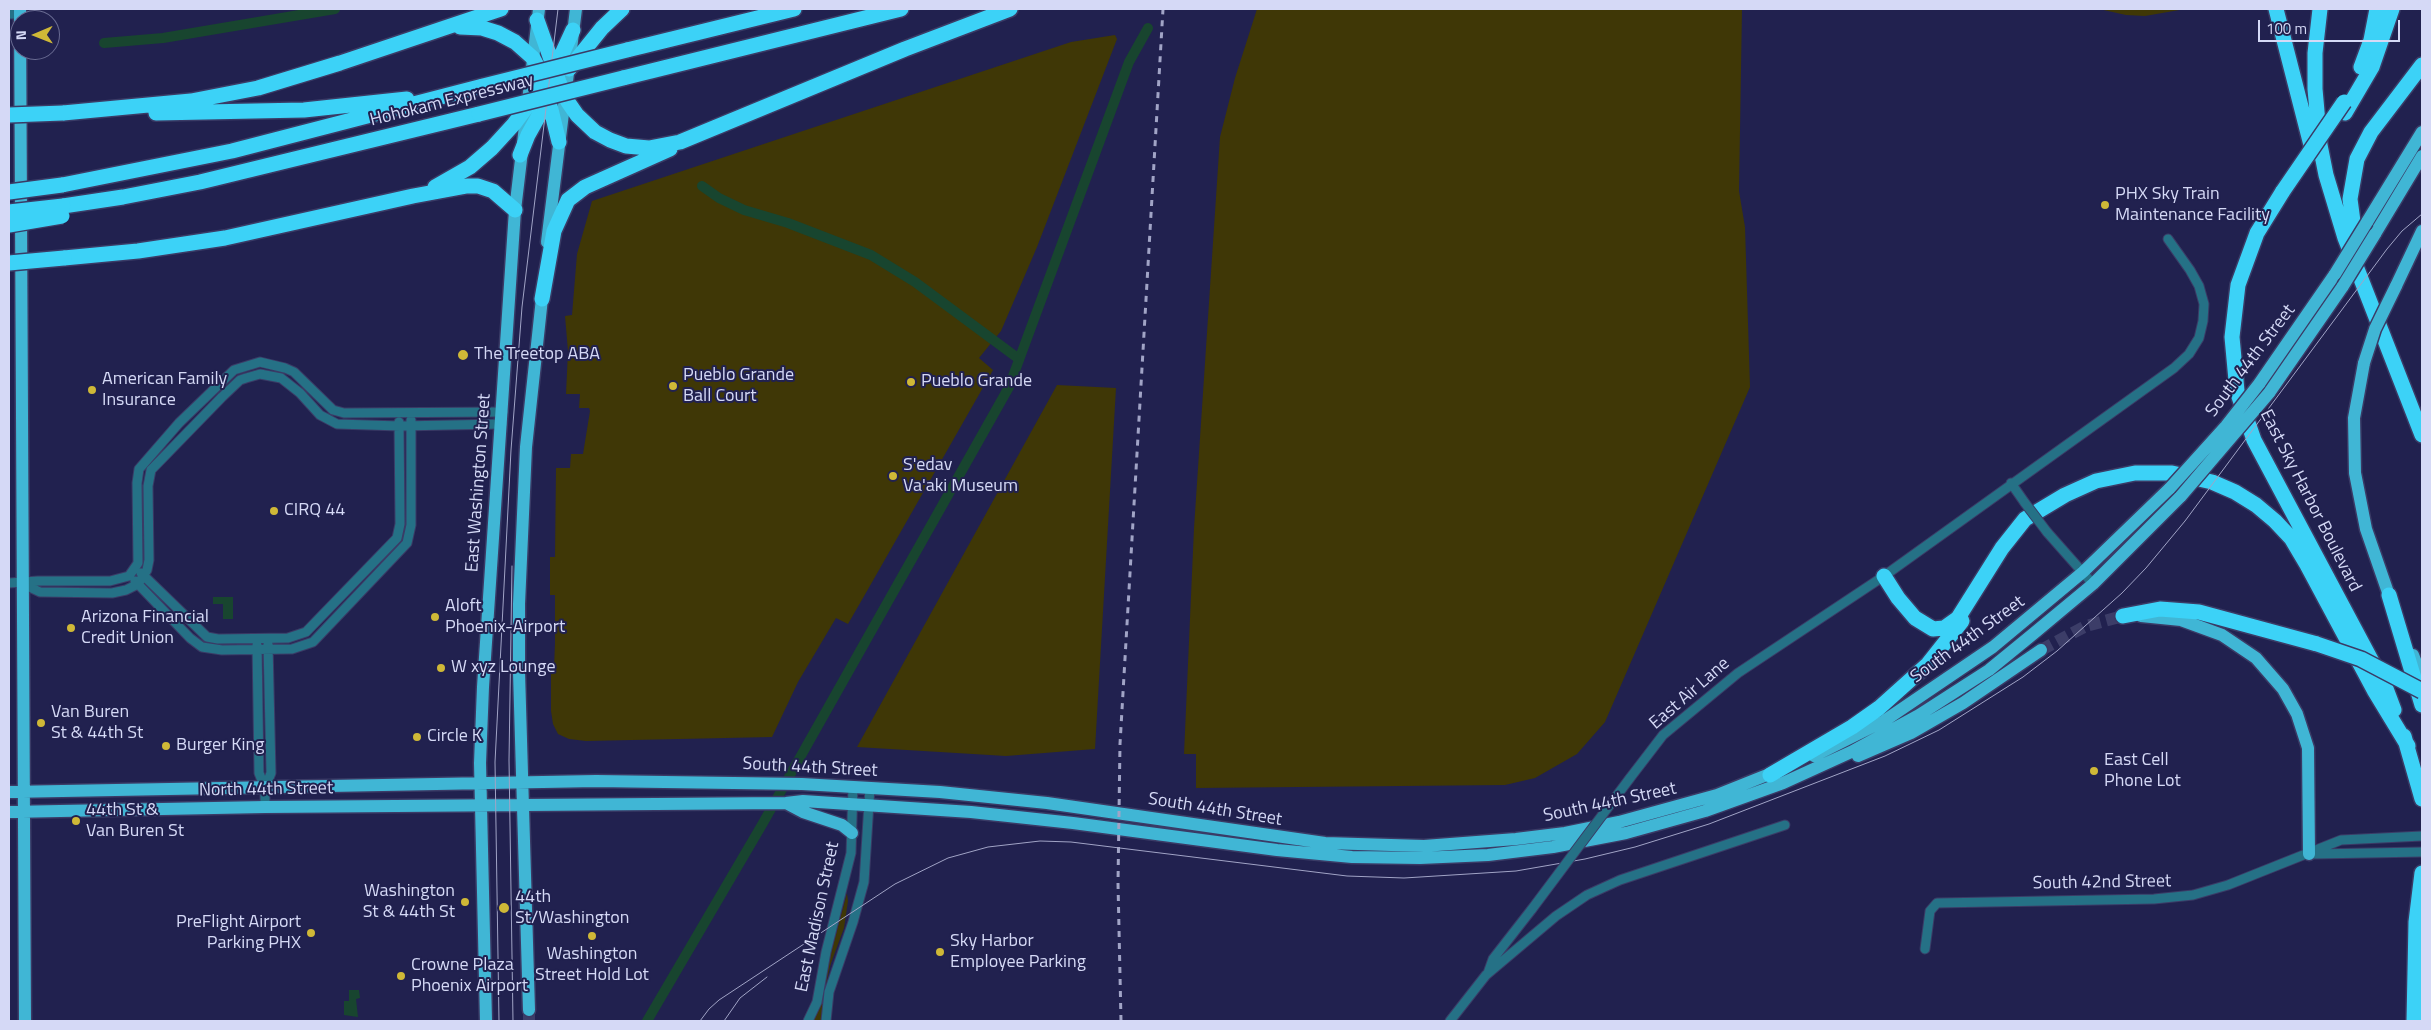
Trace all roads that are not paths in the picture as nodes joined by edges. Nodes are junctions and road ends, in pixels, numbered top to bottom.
1 (501, 9) edge
2 (576, 9) edge
3 (622, 9) edge
4 (794, 9) edge
5 (901, 9) edge
6 (1010, 9) edge
7 (2276, 9) edge
8 (2320, 9) edge
9 (2376, 9) edge
10 (2392, 9) edge
11 (538, 14) edge
12 (448, 28) junction
13 (573, 30) joint
14 (533, 58) junction
15 (20, 60) edge
16 (2422, 65) edge
17 (557, 82) junction
18 (483, 86) junction
19 (526, 108) junction
20 (2345, 108) junction
21 (63, 113) junction
22 (9, 115) edge
23 (2422, 132) edge
24 (688, 139) junction
25 (559, 142) joint
26 (520, 155) junction
27 (2422, 156) edge
28 (9, 192) edge
29 (413, 196) junction
30 (515, 210) junction
31 (62, 211) junction
32 (9, 212) edge
33 (9, 225) edge
34 (2422, 231) edge
35 (2345, 238) junction
36 (2168, 239) dead end
37 (9, 263) edge
38 (542, 299) junction
39 (2375, 310) junction
40 (2264, 388) junction
41 (399, 414) junction
42 (411, 414) junction
43 (502, 418) junction
44 (411, 425) junction
45 (400, 426) junction
46 (2422, 435) edge
47 (2011, 483) junction
48 (2052, 503) junction
49 (136, 568) junction
50 (2083, 572) junction
51 (130, 576) junction
52 (144, 576) junction
53 (1884, 576) junction
54 (9, 583) edge
55 (23, 584) junction
56 (138, 584) junction
57 (2093, 584) junction
58 (2388, 595) junction
59 (2123, 616) joint
60 (268, 638) junction
61 (257, 639) junction
62 (268, 649) junction
63 (257, 650) junction
64 (2041, 650) tunnel mouth
65 (2422, 678) edge
66 (2422, 691) edge
67 (2422, 705) edge
68 (2408, 746) junction
69 (1770, 775) junction
70 (524, 783) junction
71 (1783, 783) junction
72 (480, 784) junction
73 (853, 786) junction
74 (870, 787) junction
75 (265, 788) junction
76 (9, 792) edge
77 (23, 792) junction
78 (2422, 799) edge
79 (786, 803) junction
80 (852, 803) junction
81 (869, 804) junction
82 (481, 805) junction
83 (524, 805) junction
84 (264, 807) junction
85 (9, 812) edge
86 (24, 812) junction
87 (1785, 825) dead end
88 (852, 833) junction
89 (2422, 836) edge
90 (2422, 852) edge
91 (2310, 854) junction
92 (2422, 873) edge
93 (1925, 948) dead end
94 (1486, 975) junction
95 (529, 1010) tunnel mouth
96 (25, 1021) edge
97 (486, 1021) edge
98 (808, 1021) edge
99 (826, 1021) edge
100 (1450, 1021) edge
101 (2414, 1021) edge

1 - 12 highway
2 - 13 main road
3 - 17 highway
4 - 18 highway, Hohokam Expressway, bridge
5 - 31 highway, Hohokam Expressway, bridge
6 - 24 highway
7 - 35 highway
8 - 35 highway
9 - 20 highway, East Sky Harbor Boulevard
10 - 20 highway
11 - 14 main road, East Washington Street
11 - 17 highway
12 - 14 highway
12 - 21 highway
13 - 17 highway
14 - 17 highway
14 - 19 main road, East Washington Street
15 - 55 main road
16 - 39 highway
17 - 19 highway
17 - 24 highway
17 - 25 highway
17 - 26 highway
18 - 21 highway
18 - 28 highway, Hohokam Expressway, bridge
19 - 26 main road, East Washington Street
19 - 29 highway
20 - 68 highway, East Sky Harbor Boulevard, bridge
21 - 22 highway, bridge
23 - 40 main road, South 44th Street, bridge
24 - 38 highway
25 - 38 main road
26 - 30 main road, East Washington Street
27 - 40 main road, South 44th Street, bridge
29 - 30 highway
29 - 37 highway, bridge
30 - 43 main road, East Washington Street
31 - 32 highway, Hohokam Expressway, bridge
31 - 33 highway, bridge
34 - 58 main road, bridge
35 - 39 highway
36 - 47 street, East Air Lane
38 - 70 main road
39 - 46 highway
40 - 50 main road, South 44th Street, bridge
40 - 57 main road, South 44th Street, bridge
41 - 42 street
41 - 45 street
41 - 49 street
42 - 43 street
42 - 44 street
43 - 44 street
43 - 72 main road, East Washington Street
44 - 45 street
44 - 62 street
45 - 52 street
45 - 60 street
47 - 50 street, bridge
47 - 53 street, East Air Lane
48 - 53 highway
48 - 68 highway
48 - 69 highway
49 - 51 street
49 - 52 street
50 - 57 street
50 - 69 main road, South 44th Street
51 - 55 street
51 - 56 street
52 - 56 street
52 - 61 street
53 - 94 street, East Air Lane, bridge
54 - 55 street
55 - 56 street
55 - 77 main road
56 - 63 street
57 - 71 main road, South 44th Street
58 - 65 main road
58 - 67 highway
59 - 66 highway, bridge
59 - 91 main road
60 - 61 street
60 - 62 street
61 - 63 street
62 - 63 street
62 - 75 street
63 - 75 street
64 - 71 main road
68 - 78 highway, East Sky Harbor Boulevard
69 - 74 main road, South 44th Street
70 - 72 main road, North 44th Street
70 - 73 main road, South 44th Street
70 - 83 main road
71 - 81 main road, South 44th Street
72 - 75 main road, North 44th Street
72 - 82 main road, East Washington Street
73 - 74 main road, South 44th Street
73 - 80 street, East Madison Street
74 - 81 street, East Madison Street
75 - 77 main road, North 44th Street
75 - 84 street
76 - 77 main road, North 44th Street
77 - 86 main road
79 - 80 main road, South 44th Street
79 - 83 main road, South 44th Street
79 - 88 main road
80 - 81 main road, South 44th Street
80 - 88 street, East Madison Street
81 - 99 street, East Madison Street
82 - 83 main road, North 44th Street
82 - 84 main road, North 44th Street
82 - 97 main road, East Washington Street
83 - 95 main road
84 - 86 main road, North 44th Street
85 - 86 main road, North 44th Street
86 - 96 main road
87 - 94 street, East Air Lane
88 - 98 street, East Madison Street
89 - 91 street, South 42nd Street
90 - 91 street, South 42nd Street
91 - 93 street, South 42nd Street
92 - 101 highway
94 - 100 street, East Air Lane

